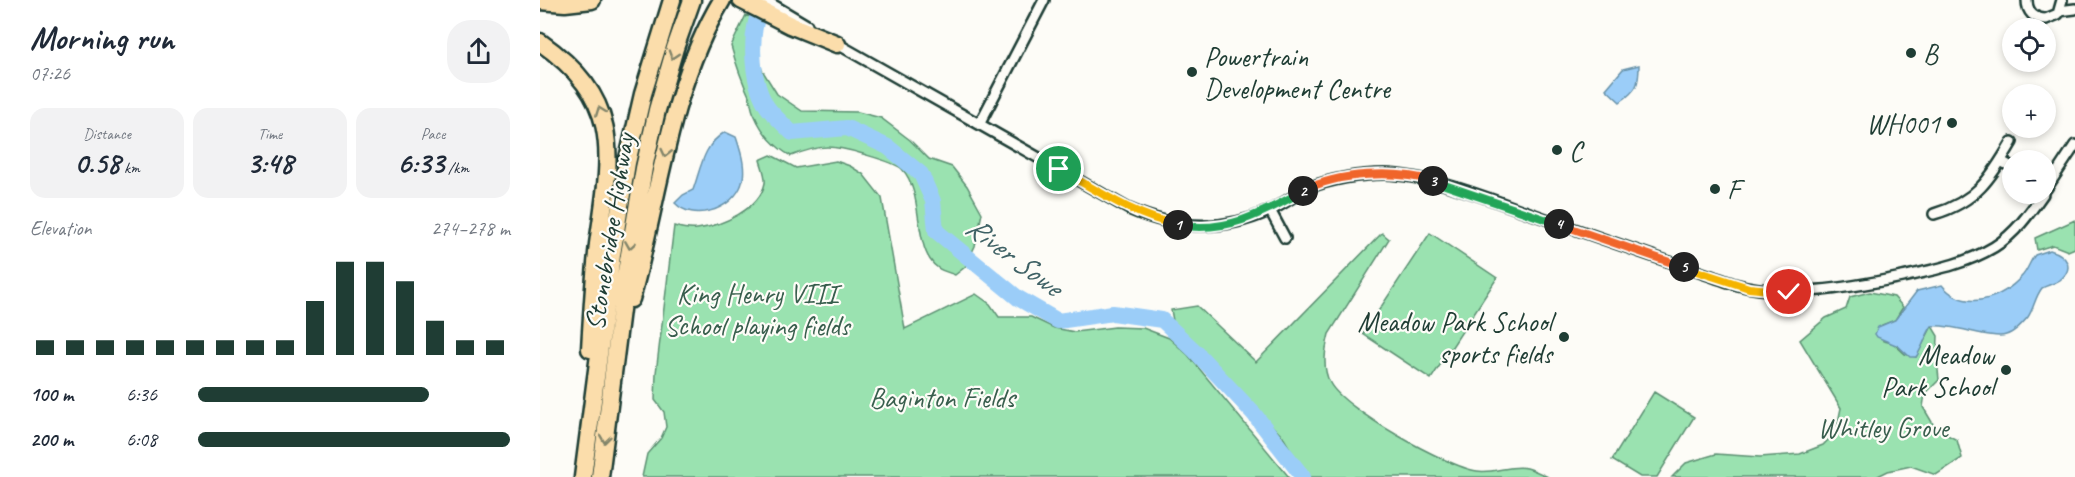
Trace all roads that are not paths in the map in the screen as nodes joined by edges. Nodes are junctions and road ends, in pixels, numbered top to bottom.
1 (592, 0) edge
2 (672, 0) edge
3 (692, 0) edge
4 (722, 0) edge
5 (741, 0) edge
6 (765, 0) edge
7 (1044, 0) edge
8 (2027, 0) edge
9 (2062, 0) edge
10 (2068, 0) edge
11 (540, 1) edge
12 (2075, 4) edge
13 (2075, 9) edge
14 (2059, 11) junction
15 (792, 21) junction
16 (540, 42) edge
17 (837, 44) joint
18 (980, 123) junction
19 (2012, 142) dead end
20 (2075, 145) edge
21 (2001, 161) joint
22 (2056, 173) edge
23 (2036, 204) edge
24 (1270, 210) junction
25 (1934, 214) dead end
26 (1285, 238) dead end
27 (616, 354) junction
28 (590, 419) junction
29 (583, 477) edge
30 (600, 477) edge

1 - 11 highway
2 - 28 highway, Stonebridge Highway
3 -> 27 highway, Stonebridge Highway
4 -> 27 highway
5 - 15 highway
6 - 15 street
7 - 18 street
8 - 14 street
9 - 14 street
10 - 12 street
13 - 14 street
15 - 17 highway
28 -> 16 highway
17 - 18 street
18 - 24 street
19 - 21 street
20 - 22 street
21 - 25 street
23 - 24 street
24 - 26 street
27 -> 30 highway, Stonebridge Highway
28 - 29 highway, Stonebridge Highway

